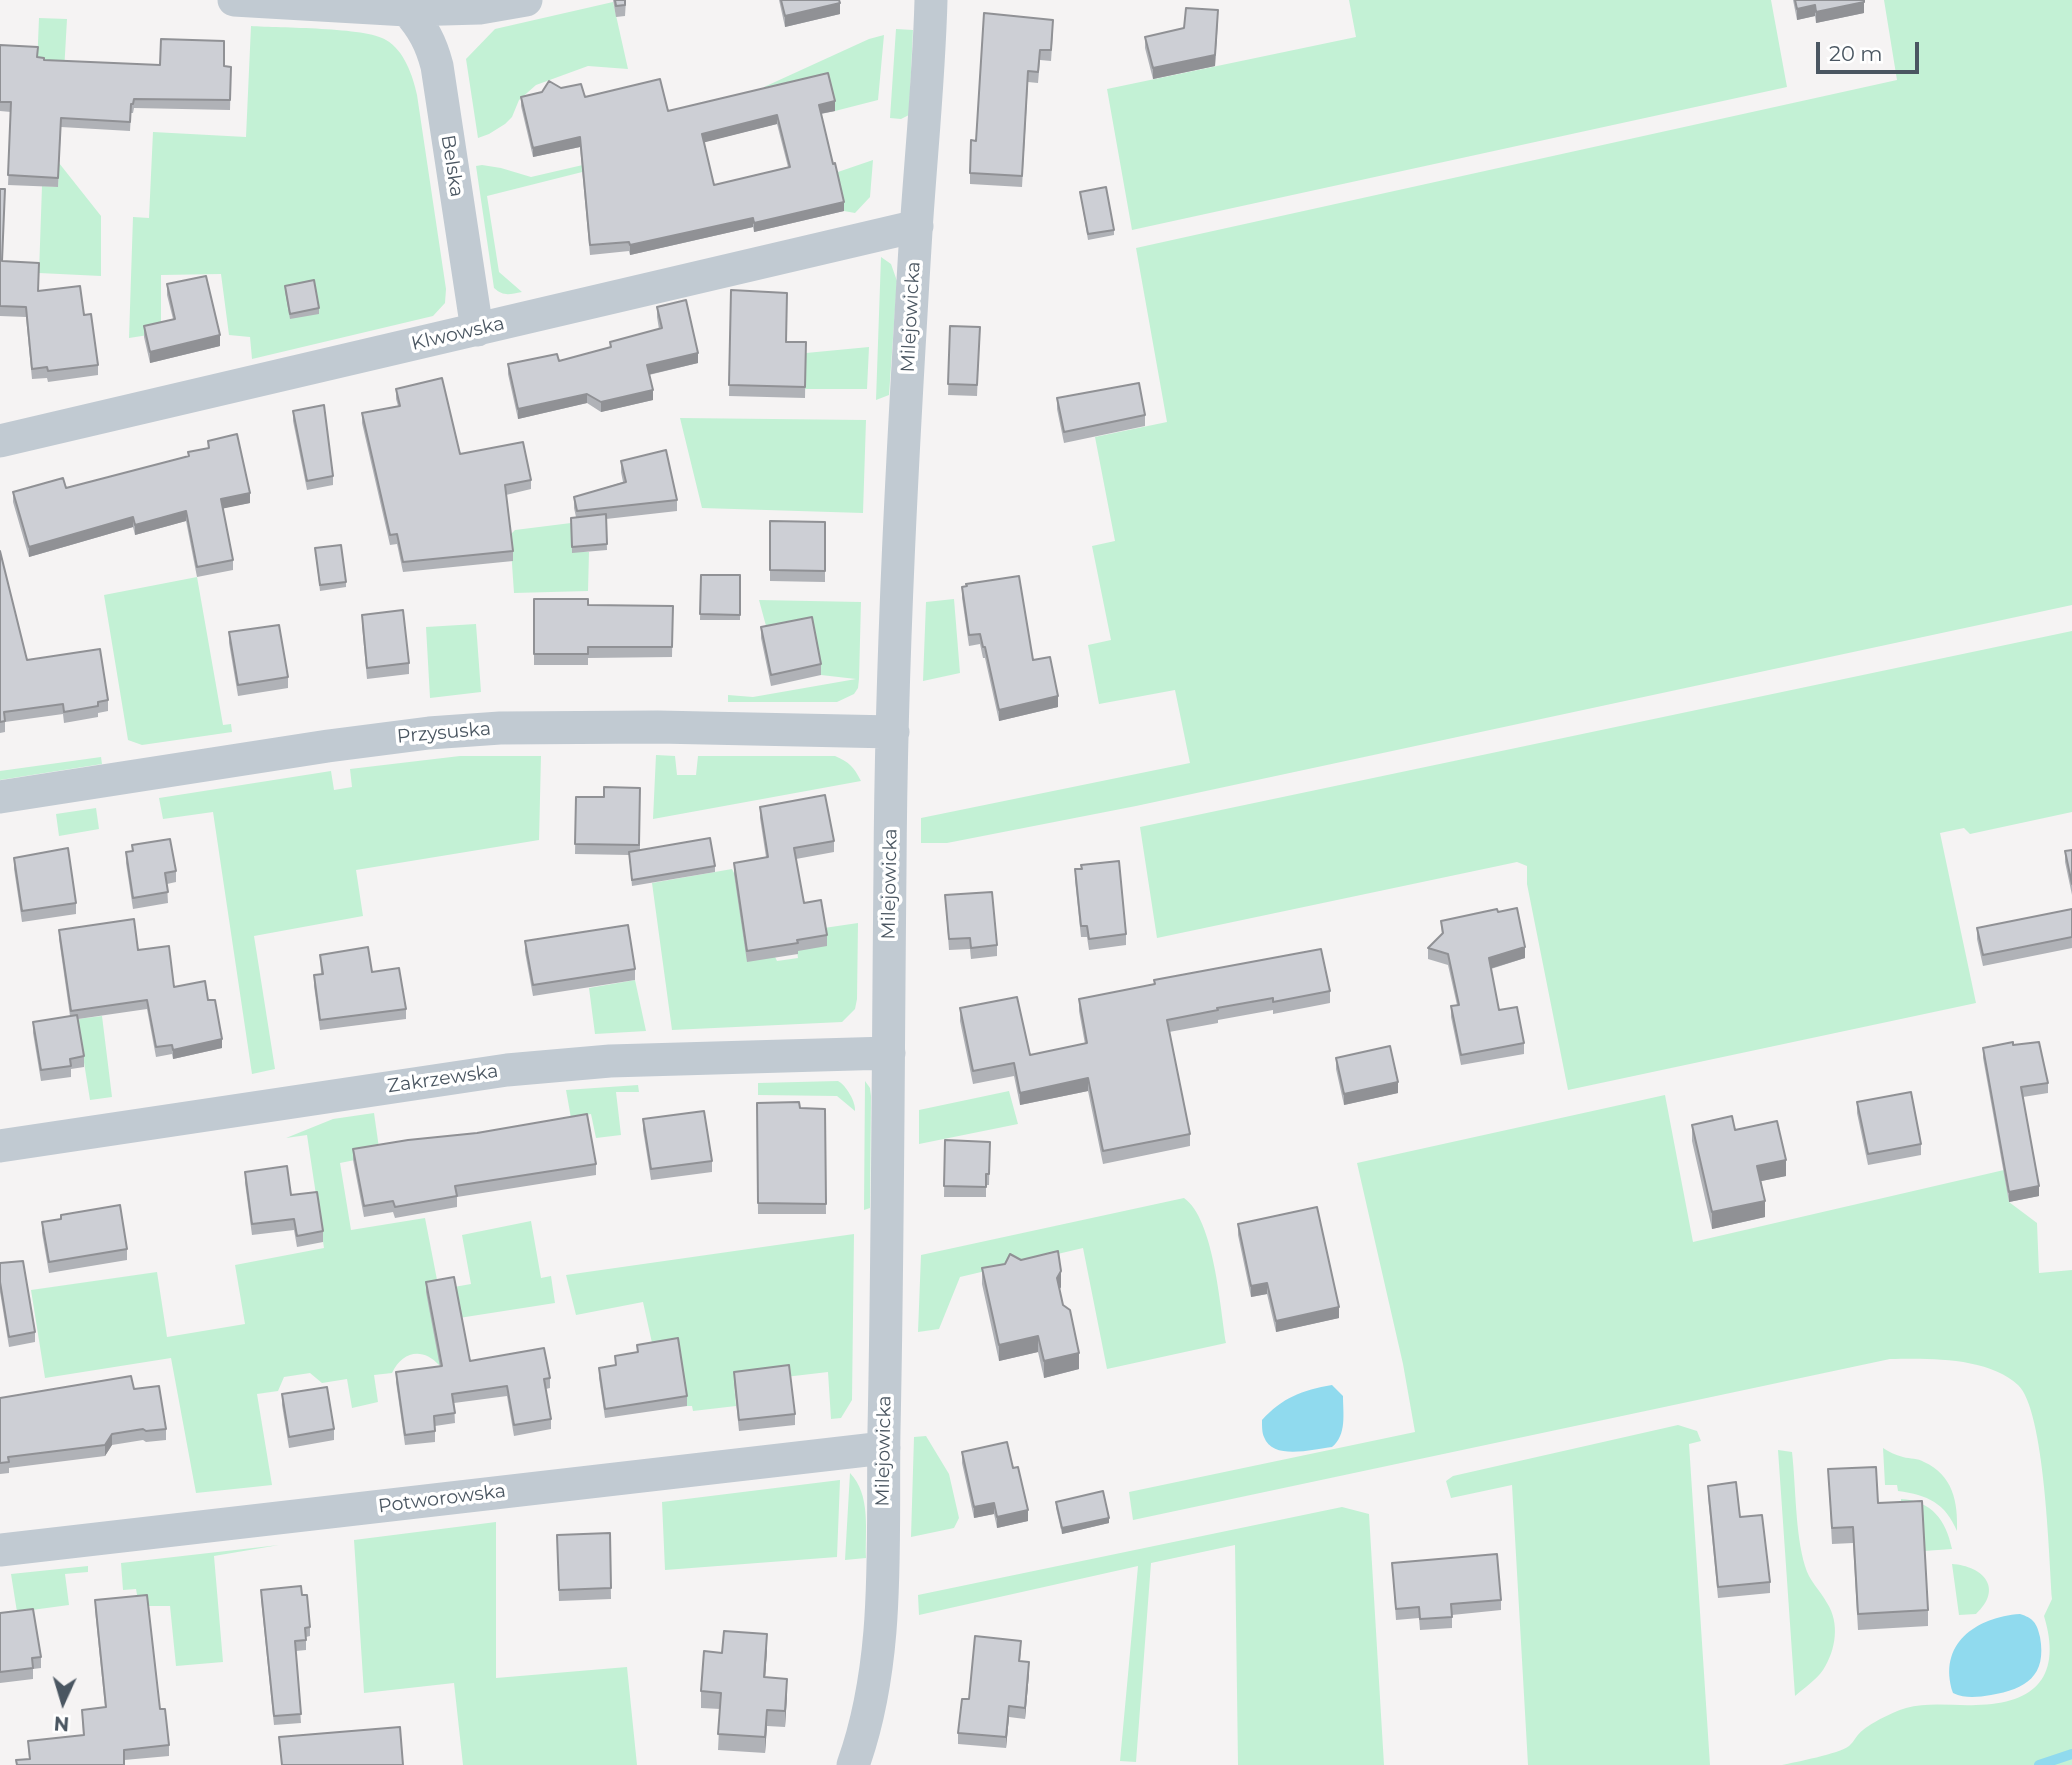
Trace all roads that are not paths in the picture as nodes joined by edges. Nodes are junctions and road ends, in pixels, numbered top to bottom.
1 (234, 0) edge
2 (526, 0) edge
3 (931, 0) edge
4 (407, 10) junction
5 (917, 226) junction
6 (477, 330) junction
7 (0, 441) edge
8 (893, 732) junction
9 (0, 797) edge
10 (889, 1053) junction
11 (0, 1146) edge
12 (884, 1448) junction
13 (0, 1550) edge
14 (853, 1765) edge

1 - 4 street
2 - 4 street
3 - 5 street, Milejowicka
4 - 6 street, Belska
5 - 6 street, Klwowska
5 - 8 street, Milejowicka
6 - 7 street, Klwowska
8 - 9 street, Przysuska
8 - 10 street, Milejowicka
10 - 11 street, Zakrzewska
10 - 12 street, Milejowicka
12 - 13 street, Potworowska
12 - 14 street, Milejowicka

